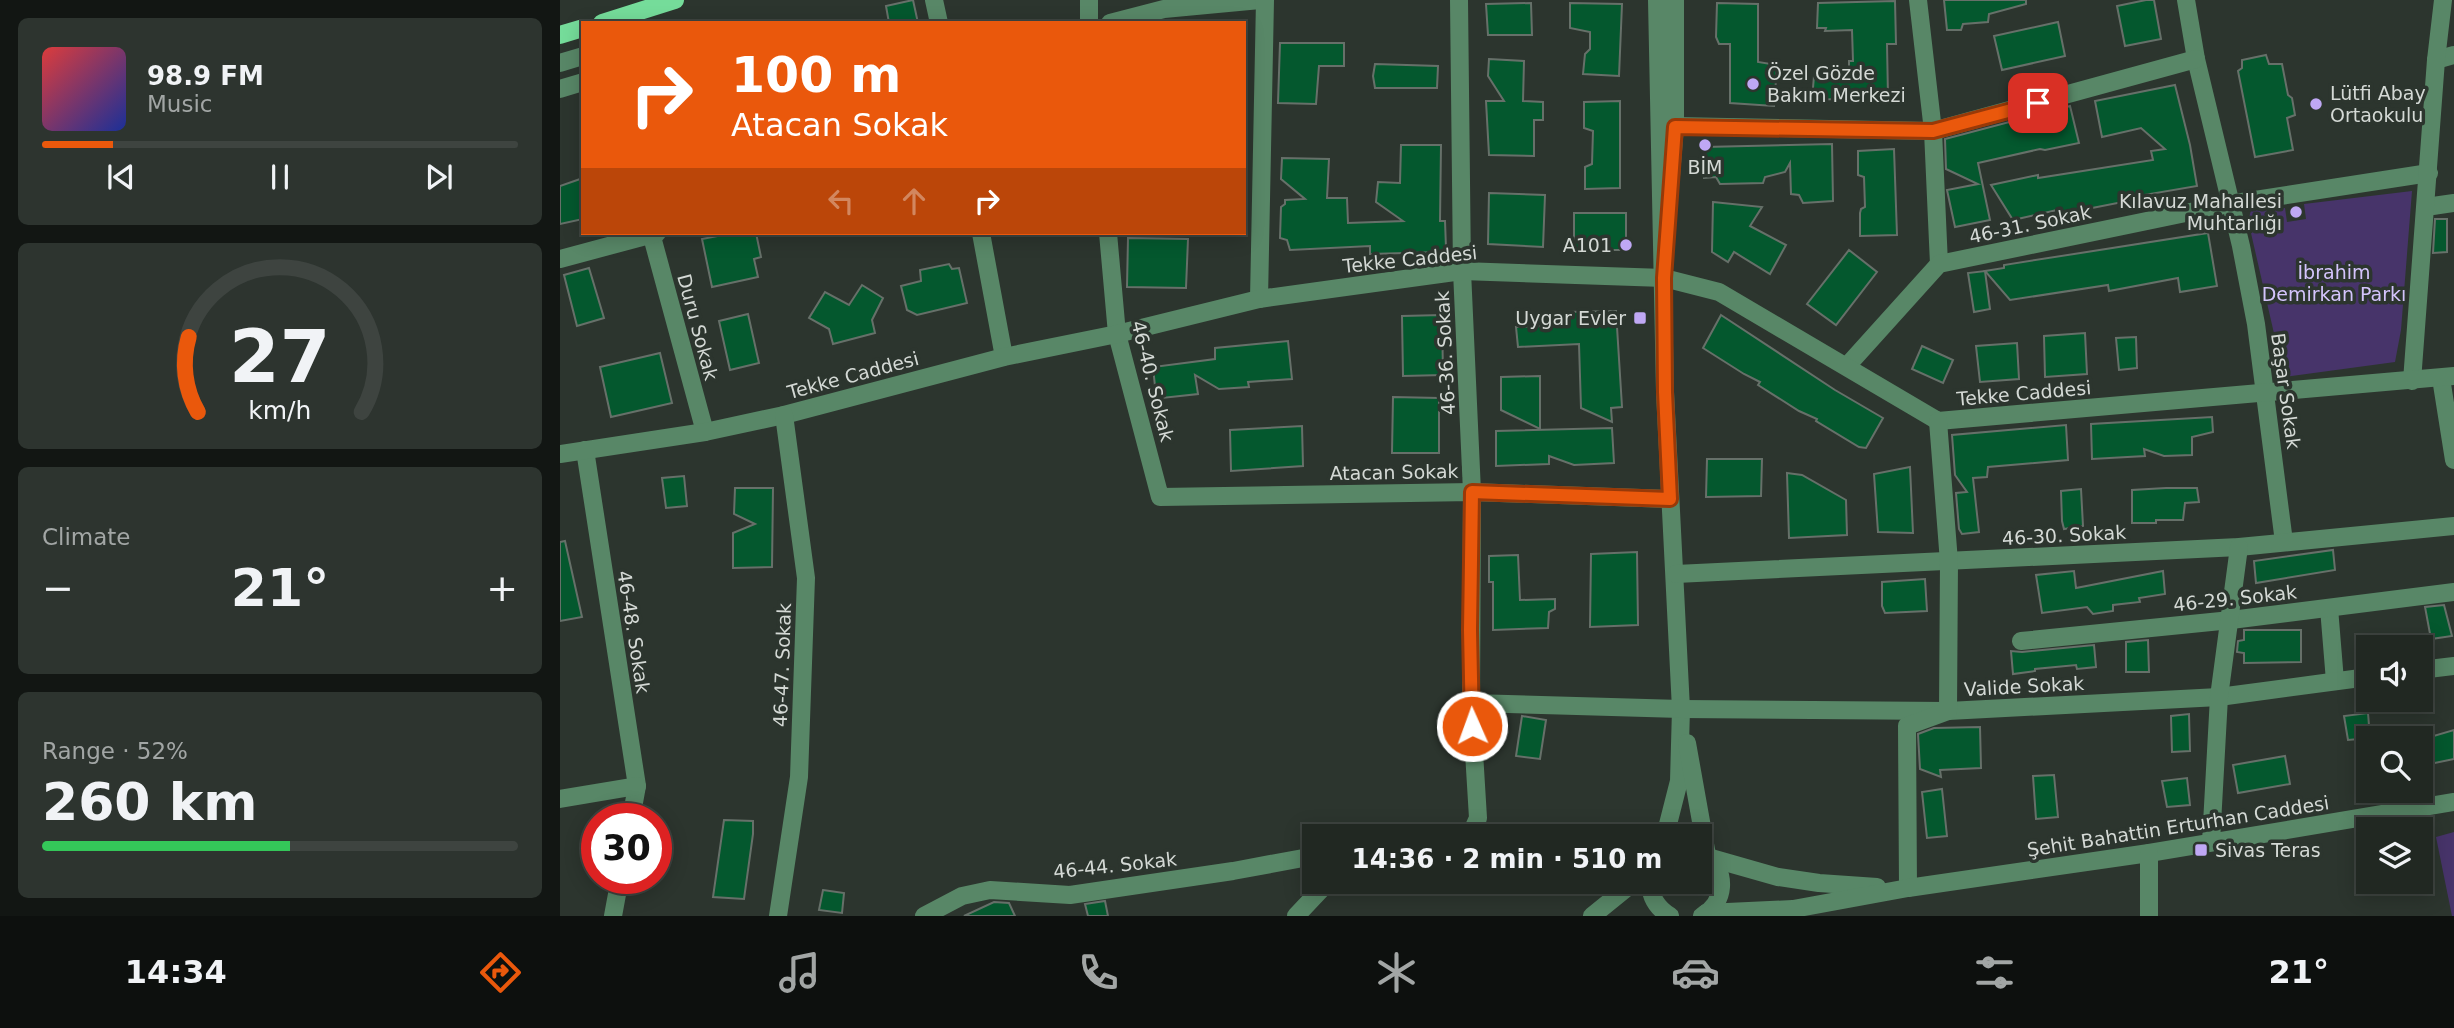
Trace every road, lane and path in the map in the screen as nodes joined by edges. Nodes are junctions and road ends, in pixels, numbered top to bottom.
1 (675, 0) edge
2 (934, 0) edge
3 (1089, 0) edge
4 (1262, 0) edge
5 (1458, 0) edge
6 (1657, 0) edge
7 (1675, 0) edge
8 (1918, 0) edge
9 (2186, 0) edge
10 (2443, 0) edge
11 (608, 21) edge
12 (939, 21) edge
13 (1088, 21) edge
14 (1118, 21) edge
15 (581, 30) edge
16 (560, 35) edge
17 (2454, 55) edge
18 (581, 57) edge
19 (2196, 59) junction
20 (2436, 60) junction
21 (560, 63) edge
22 (581, 83) edge
23 (560, 89) edge
24 (1675, 127) junction
25 (1933, 131) junction
26 (2429, 173) junction
27 (2454, 202) edge
28 (2229, 204) junction
29 (2426, 207) junction
30 (646, 235) edge
31 (654, 235) edge
32 (981, 235) edge
33 (1108, 235) edge
34 (560, 259) edge
35 (1939, 264) junction
36 (1462, 271) junction
37 (1664, 278) junction
38 (1259, 299) junction
39 (1117, 334) junction
40 (1004, 357) junction
41 (1847, 366) junction
42 (2447, 377) edge
43 (2412, 380) junction
44 (2266, 393) junction
45 (784, 415) junction
46 (1938, 421) junction
47 (705, 432) junction
48 (585, 450) junction
49 (560, 454) edge
50 (2454, 460) edge
51 (1472, 492) junction
52 (1160, 497) joint
53 (1670, 499) junction
54 (2454, 526) edge
55 (2284, 542) junction
56 (2239, 547) junction
57 (1949, 562) junction
58 (1676, 575) junction
59 (2454, 592) edge
60 (2329, 608) junction
61 (2231, 621) junction
62 (2021, 641) dead end
63 (2454, 666) edge
64 (2433, 668) edge
65 (2356, 678) edge
66 (2335, 681) junction
67 (2220, 697) junction
68 (1471, 703) junction
69 (1681, 709) junction
70 (1948, 711) junction
71 (637, 786) junction
72 (560, 799) edge
73 (2454, 802) edge
74 (634, 803) edge
75 (1475, 824) edge
76 (1668, 824) edge
77 (1701, 824) edge
78 (2211, 842) junction
79 (2149, 853) junction
80 (1712, 857) edge
81 (1302, 858) edge
82 (1712, 862) edge
83 (1908, 888) junction
84 (617, 894) edge
85 (1317, 894) edge
86 (1619, 894) edge
87 (1652, 894) edge
88 (1661, 915) edge
89 (1704, 915) edge
90 (612, 916) edge
91 (778, 916) edge
92 (924, 916) edge
93 (1296, 916) edge
94 (1592, 916) edge
95 (2149, 916) edge

1 - 11 main road
2 - 12 street
3 - 13 street
4 - 14 street
4 - 38 street
5 - 36 street, 46-36. Sokak
6 - 37 street
7 - 24 street
8 - 25 street
9 - 19 street, Başar Sokak
10 - 20 street
15 - 16 main road
17 - 20 street
18 - 21 street
19 - 25 street
19 - 28 street, Başar Sokak
20 - 26 street
22 - 23 street
24 - 25 street
24 - 37 street
25 - 35 street
26 - 28 street, 46-31. Sokak
26 - 29 street
27 - 29 street
28 - 35 street, 46-31. Sokak
28 - 44 street, Başar Sokak
29 - 43 street
30 - 34 street
31 - 47 street, Duru Sokak
32 - 40 street
33 - 39 street, 46-40. Sokak
35 - 41 street
36 - 37 street, Tekke Caddesi
36 - 38 street, Tekke Caddesi
36 - 51 street, 46-36. Sokak
37 - 41 street, Tekke Caddesi
37 - 53 street
38 - 39 street, Tekke Caddesi
39 - 40 street, Tekke Caddesi
39 - 52 street, 46-40. Sokak
40 - 45 street, Tekke Caddesi
41 - 46 street, Tekke Caddesi
42 - 43 street, Tekke Caddesi
42 - 50 street
43 - 44 street, Tekke Caddesi
44 - 46 street, Tekke Caddesi
44 - 55 street, Başar Sokak
45 - 47 street, Tekke Caddesi
45 - 91 street, 46-47. Sokak
46 - 57 street
47 - 48 street, Tekke Caddesi
48 - 49 street, Tekke Caddesi
48 - 71 street, 46-48. Sokak
51 - 52 street, Atacan Sokak
51 - 53 street, Atacan Sokak
51 - 68 street, 46-36. Sokak
53 - 58 street
54 - 55 street, 46-30. Sokak
55 - 56 street, 46-30. Sokak
56 - 57 street, 46-30. Sokak
56 - 61 street
57 - 58 street, 46-30. Sokak
57 - 70 street
58 - 69 street
59 - 60 street, 46-29. Sokak
60 - 61 street, 46-29. Sokak
60 - 66 street
61 - 62 street, 46-29. Sokak
61 - 67 street
63 - 64 street
65 - 66 street, Valide Sokak
66 - 67 street, Valide Sokak
67 - 70 street, Valide Sokak
67 - 78 street
68 - 69 street, Valide Sokak
68 - 75 street
69 - 70 street, Valide Sokak
69 - 76 street
69 - 77 street
70 - 83 street
71 - 72 street
71 - 74 street, 46-48. Sokak
73 - 78 street, Şehit Bahattin Erturhan Caddesi
78 - 79 street, Şehit Bahattin Erturhan Caddesi
79 - 83 street, Şehit Bahattin Erturhan Caddesi
79 - 95 street
80 - 83 street, Şehit Bahattin Erturhan Caddesi
81 - 92 street, 46-44. Sokak
82 - 89 street
83 - 89 street, Şehit Bahattin Erturhan Caddesi
84 - 90 street
85 - 93 street
86 - 94 street
87 - 88 street

